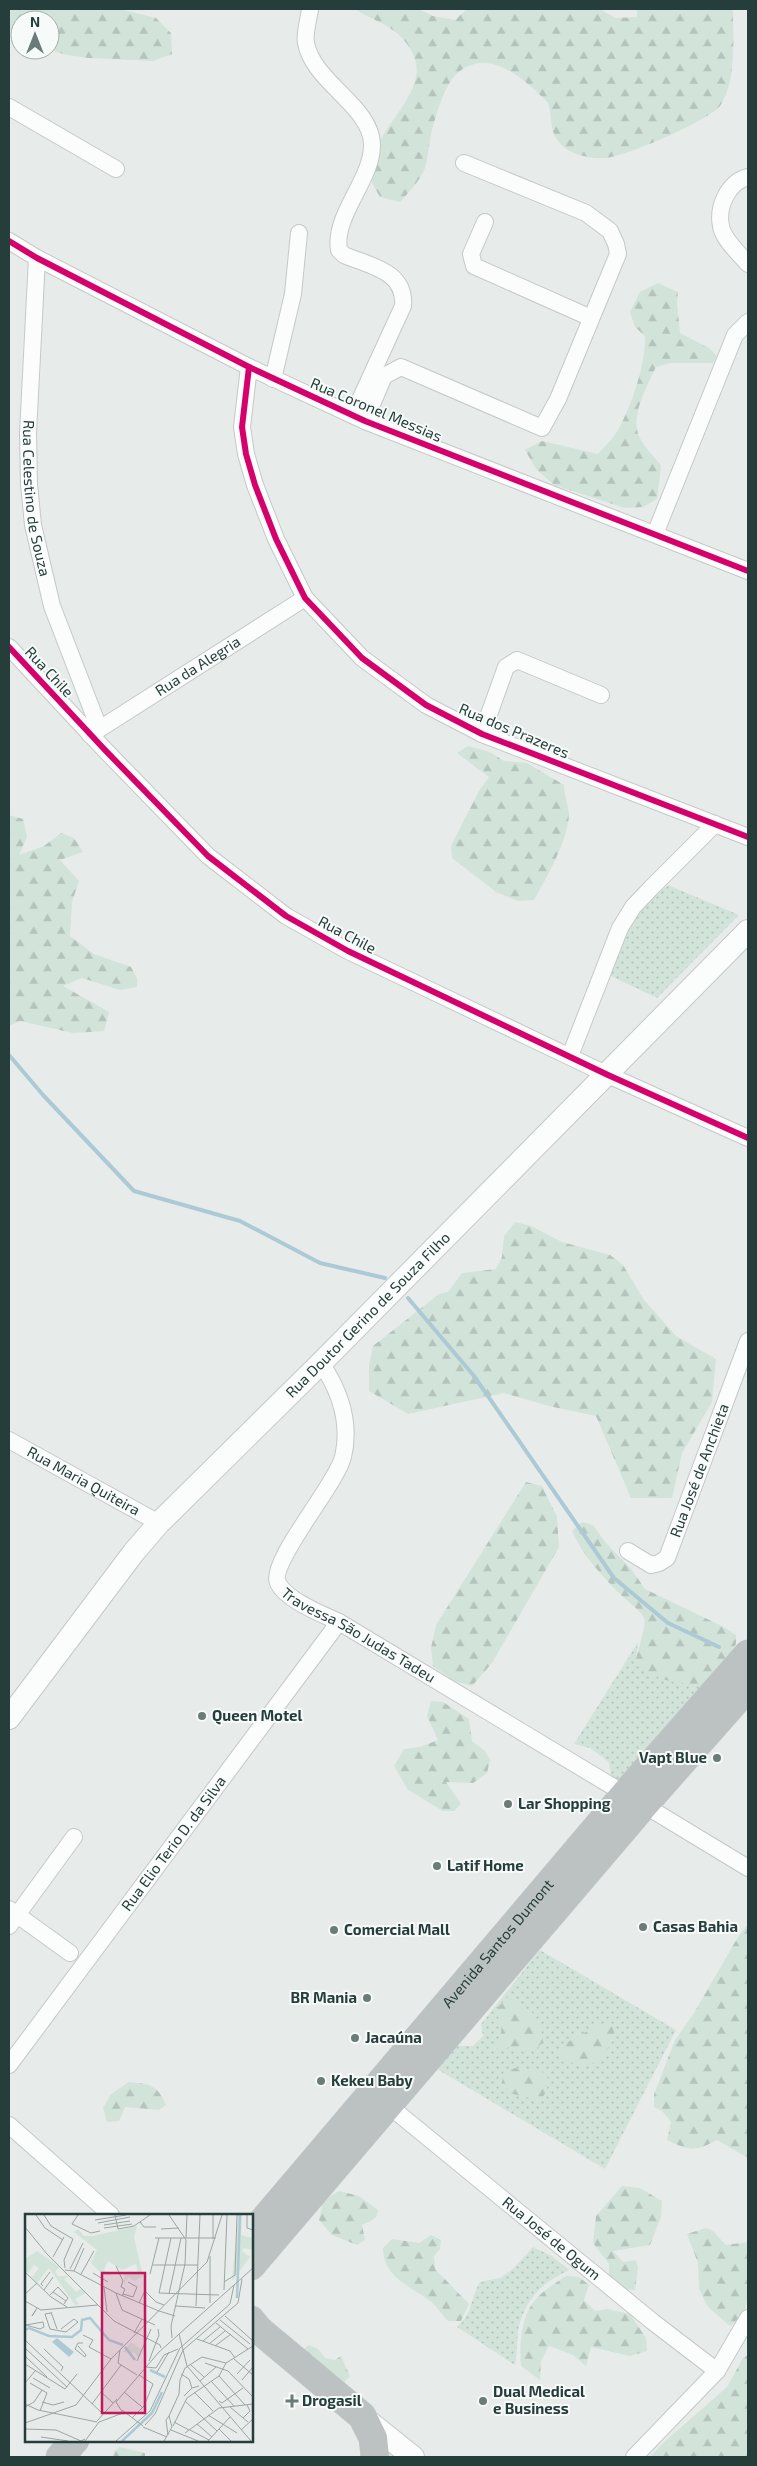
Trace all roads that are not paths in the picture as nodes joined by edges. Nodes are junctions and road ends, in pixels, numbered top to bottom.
1 (310, 9) edge
2 (11, 114) edge
3 (464, 163) dead end
4 (116, 169) dead end
5 (748, 177) edge
6 (485, 222) dead end
7 (299, 233) dead end
8 (9, 241) edge
9 (37, 258) junction
10 (748, 264) edge
11 (591, 318) junction
12 (748, 320) edge
13 (386, 343) junction
14 (401, 366) junction
15 (249, 367) junction
16 (274, 379) junction
17 (359, 418) junction
18 (655, 534) junction
19 (748, 570) edge
20 (305, 598) junction
21 (9, 647) edge
22 (601, 695) dead end
23 (95, 732) junction
24 (482, 734) junction
25 (715, 824) junction
26 (748, 837) edge
27 (748, 931) edge
28 (570, 1056) junction
29 (608, 1075) junction
30 (748, 1138) edge
31 (748, 1341) edge
32 (321, 1363) junction
33 (9, 1440) edge
34 (159, 1523) junction
35 (628, 1551) dead end
36 (339, 1622) junction
37 (748, 1654) edge
38 (748, 1687) edge
39 (9, 1718) edge
40 (635, 1799) junction
41 (74, 1837) dead end
42 (748, 1868) edge
43 (12, 1917) edge
44 (70, 1953) dead end
45 (9, 2065) edge
46 (388, 2105) junction
47 (9, 2125) edge
48 (110, 2214) edge
49 (252, 2234) edge
50 (252, 2265) edge
51 (748, 2318) edge
52 (254, 2326) edge
53 (717, 2371) junction
54 (362, 2416) junction
55 (75, 2441) edge
56 (60, 2457) edge
57 (375, 2457) edge
58 (413, 2457) edge
59 (634, 2457) edge

1 - 13 street
2 - 4 street
3 - 11 street
5 - 10 street
6 - 11 street
7 - 16 street
8 - 9 street, Rua Coronel Messias
9 - 15 street, Rua Coronel Messias
9 - 23 street, Rua Celestino de Souza
11 - 14 street
12 - 18 street
13 - 14 street
13 - 17 street
14 - 17 street
15 - 16 street, Rua Coronel Messias
15 - 20 street, Rua dos Prazeres
16 - 17 street, Rua Coronel Messias
17 - 18 street, Rua Coronel Messias
18 - 19 street, Rua Coronel Messias
20 - 23 street, Rua da Alegria
20 - 24 street, Rua dos Prazeres
21 - 23 street, Rua Chile
22 - 24 street
23 - 28 street, Rua Chile
24 - 25 street, Rua dos Prazeres
25 - 26 street, Rua dos Prazeres
25 - 28 street
27 - 29 main road, Rua Doutor Gerino de Souza Filho
28 - 29 street, Rua Chile
29 - 30 street, Rua Chile
29 - 32 main road, Rua Doutor Gerino de Souza Filho
31 - 35 street, Rua José de Anchieta
32 - 34 main road, Rua Doutor Gerino de Souza Filho
32 - 36 street, Travessa São Judas Tadeu
33 - 34 street, Rua Maria Quiteira
34 - 39 main road, Rua Doutor Gerino de Souza Filho
36 - 40 street, Travessa São Judas Tadeu
36 - 45 street, Rua Elio Terio D. da Silva
37 - 40 highway, Avenida Santos Dumont
38 - 40 highway, Avenida Santos Dumont
40 - 42 street, Travessa São Judas Tadeu
40 - 46 highway, Avenida Santos Dumont
40 - 49 highway, Avenida Santos Dumont
41 - 43 street
43 - 44 street
46 - 50 highway, Avenida Santos Dumont
46 - 53 street, Rua José de Ogum
47 - 48 street
51 - 53 street
52 - 54 highway
53 - 59 street
54 - 57 highway
54 - 58 main road
55 - 56 highway

